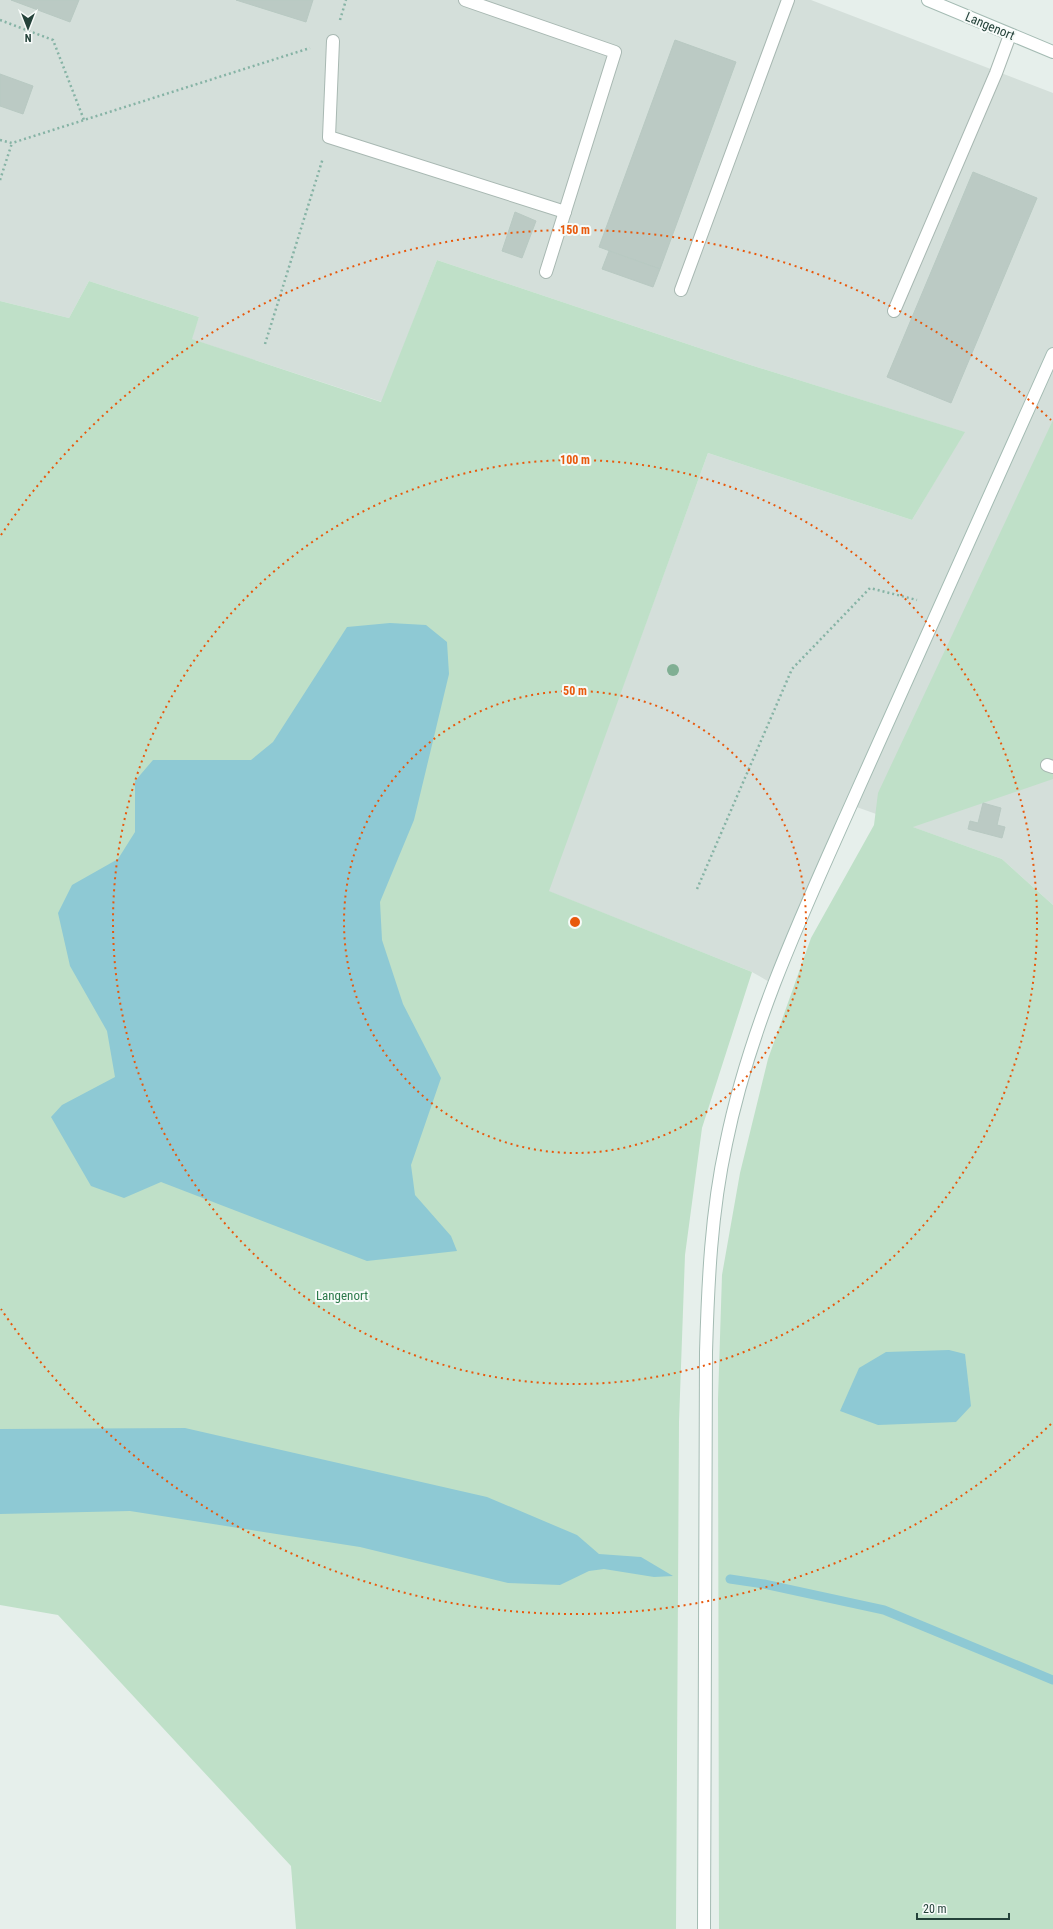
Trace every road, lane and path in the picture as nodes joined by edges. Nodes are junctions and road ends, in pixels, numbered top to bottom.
1 (346, 0) edge
2 (465, 0) edge
3 (788, 0) edge
4 (928, 0) edge
5 (0, 20) edge
6 (1010, 35) junction
7 (333, 41) junction
8 (1053, 52) edge
9 (84, 120) junction
10 (329, 137) junction
11 (0, 140) edge
12 (12, 144) junction
13 (0, 180) edge
14 (565, 212) junction
15 (546, 272) dead end
16 (681, 290) dead end
17 (894, 312) dead end
18 (264, 344) dead end
19 (1053, 354) edge
20 (939, 606) junction
21 (697, 889) dead end
22 (704, 1929) edge

1 - 7 path
2 - 14 street
3 - 16 street
4 - 6 street, Langenort
5 - 9 path
6 - 8 street, Langenort
6 - 17 street
7 - 9 path
7 - 10 street
9 - 12 path
10 - 14 street
10 - 18 path
11 - 12 path
12 - 13 path
14 - 15 street
19 - 20 street
20 - 21 path
20 - 22 street

